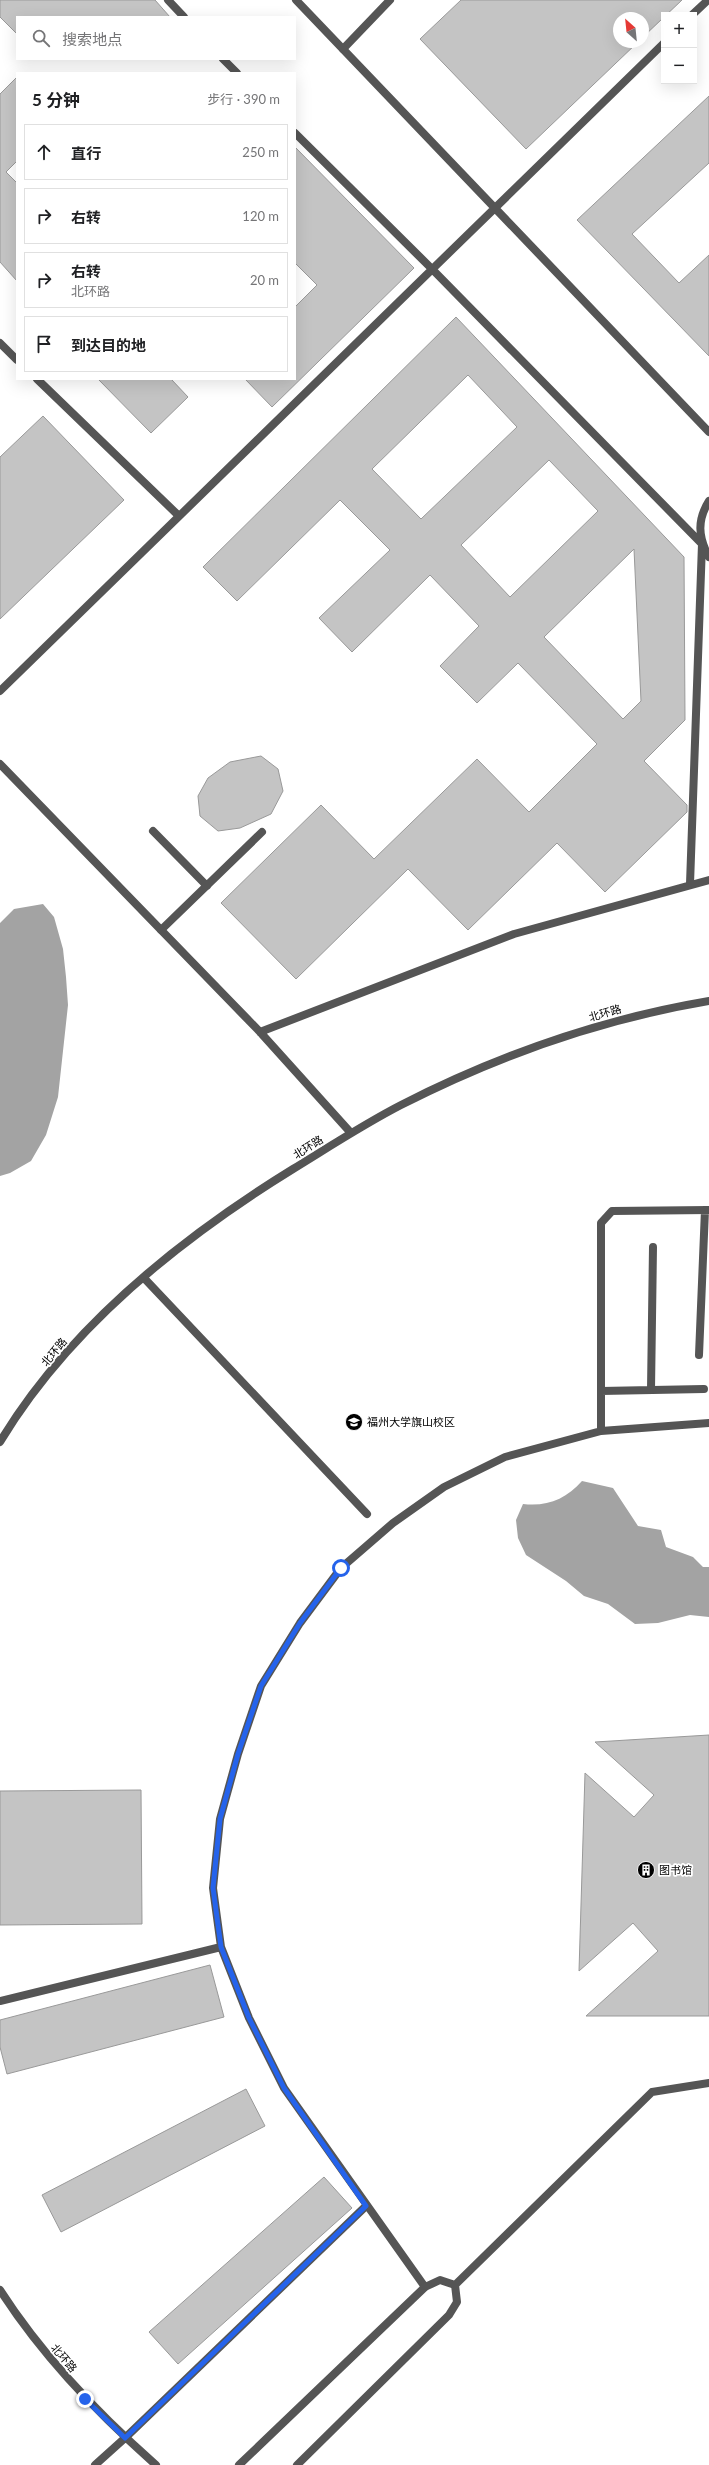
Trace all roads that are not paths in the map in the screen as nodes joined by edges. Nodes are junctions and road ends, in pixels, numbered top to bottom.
1 (168, 0) edge
2 (296, 0) edge
3 (390, 0) edge
4 (708, 0) edge
5 (695, 12) edge
6 (183, 16) edge
7 (661, 46) edge
8 (343, 49) junction
9 (224, 60) edge
10 (235, 72) edge
11 (296, 134) edge
12 (495, 208) junction
13 (432, 269) junction
14 (0, 343) edge
15 (16, 358) edge
16 (38, 380) edge
17 (709, 432) edge
18 (709, 501) edge
19 (179, 516) junction
20 (702, 544) junction
21 (709, 556) edge
22 (0, 691) edge
23 (0, 764) edge
24 (152, 831) dead end
25 (262, 832) dead end
26 (709, 880) edge
27 (690, 884) junction
28 (207, 886) junction
29 (162, 930) junction
30 (709, 1001) edge
31 (260, 1032) junction
32 (352, 1133) junction
33 (707, 1210) edge
34 (653, 1247) dead end
35 (144, 1278) junction
36 (699, 1355) dead end
37 (704, 1389) dead end
38 (650, 1390) junction
39 (601, 1391) junction
40 (709, 1423) edge
41 (601, 1431) junction
42 (1, 1437) edge
43 (367, 1514) dead end
44 (221, 1947) junction
45 (0, 2001) edge
46 (709, 2083) edge
47 (366, 2206) junction
48 (455, 2285) junction
49 (425, 2287) junction
50 (0, 2290) edge
51 (125, 2438) junction
52 (95, 2465) edge
53 (156, 2465) edge
54 (239, 2465) edge
55 (297, 2465) edge

1 - 6 street
2 - 8 street
3 - 8 street
4 - 5 street
7 - 12 street
8 - 12 street
9 - 10 street
11 - 13 street
12 - 13 street
12 - 17 street
13 - 19 street
13 - 20 street
14 - 15 street
16 - 19 street
18 - 20 street
19 - 22 street
20 - 21 street
20 - 27 street
23 - 29 street
24 - 28 street
25 - 28 street
26 - 27 street
27 - 31 street
28 - 29 street
29 - 31 street
30 - 32 street, 北环路
31 - 32 street
32 - 35 street, 北环路
33 - 36 street
33 - 39 street
34 - 38 street
35 - 42 street, 北环路
35 - 43 street
37 - 38 street
38 - 39 street
39 - 41 street
40 - 41 street
41 - 44 street
44 - 45 street
44 - 47 street
46 - 48 street
47 - 49 street
47 - 51 street
48 - 49 street
48 - 55 street
49 - 54 street
50 - 51 street, 北环路
51 - 52 street
51 - 53 street, 北环路

